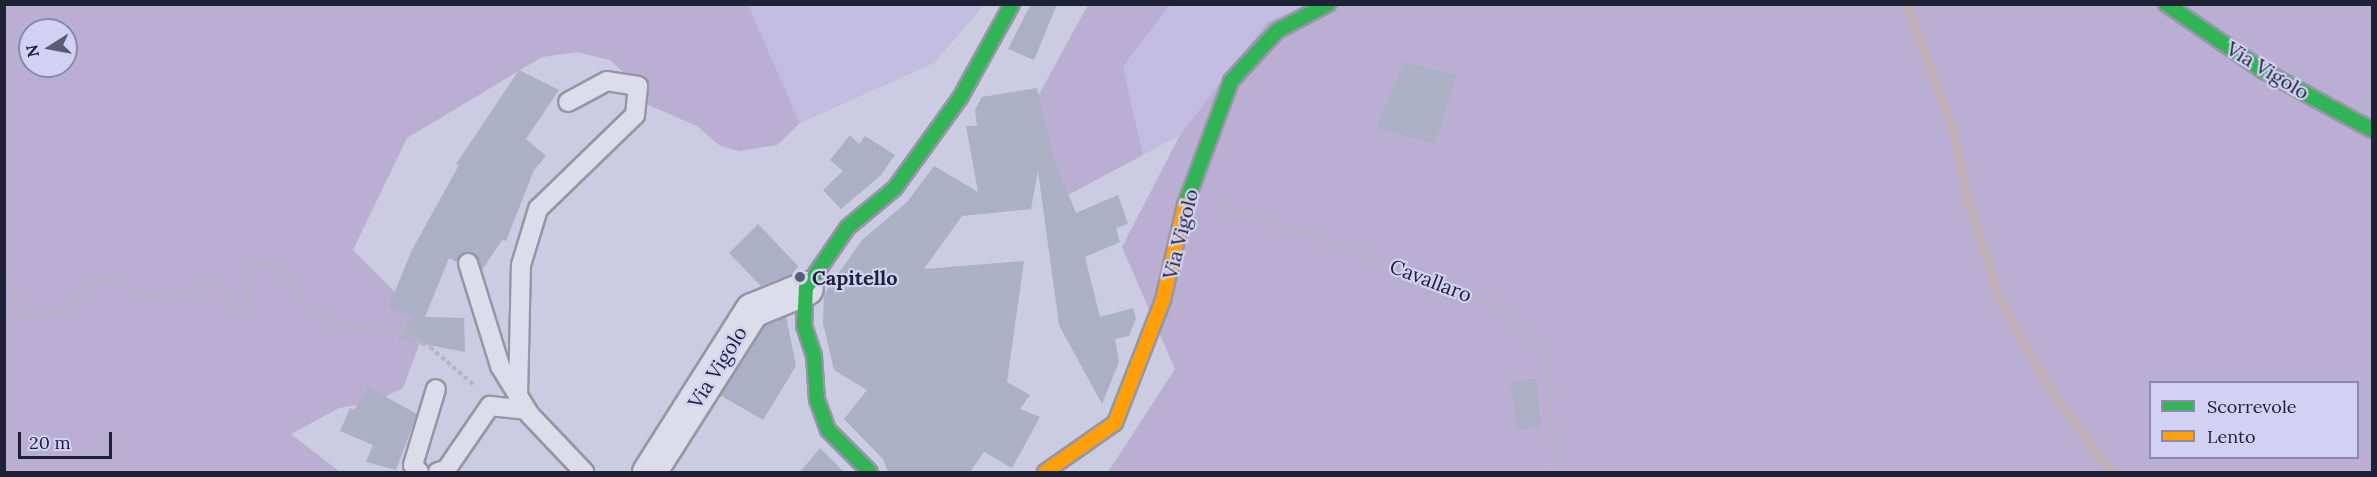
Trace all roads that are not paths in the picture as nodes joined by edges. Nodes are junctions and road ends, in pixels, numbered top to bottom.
1 (1012, 4) edge
2 (1328, 4) edge
3 (2166, 4) edge
4 (568, 102) dead end
5 (2373, 130) edge
6 (468, 263) dead end
7 (806, 288) junction
8 (436, 388) dead end
9 (522, 403) junction
10 (419, 472) edge
11 (438, 472) edge
12 (584, 472) edge
13 (649, 472) edge
14 (870, 472) edge
15 (1045, 472) edge

1 - 7 street
2 - 15 street, Via Vigolo
3 - 5 street, Via Vigolo
4 - 9 lane
6 - 9 lane
7 - 13 street, Via Vigolo
7 - 14 street
8 - 10 lane
9 - 11 lane
9 - 12 lane

